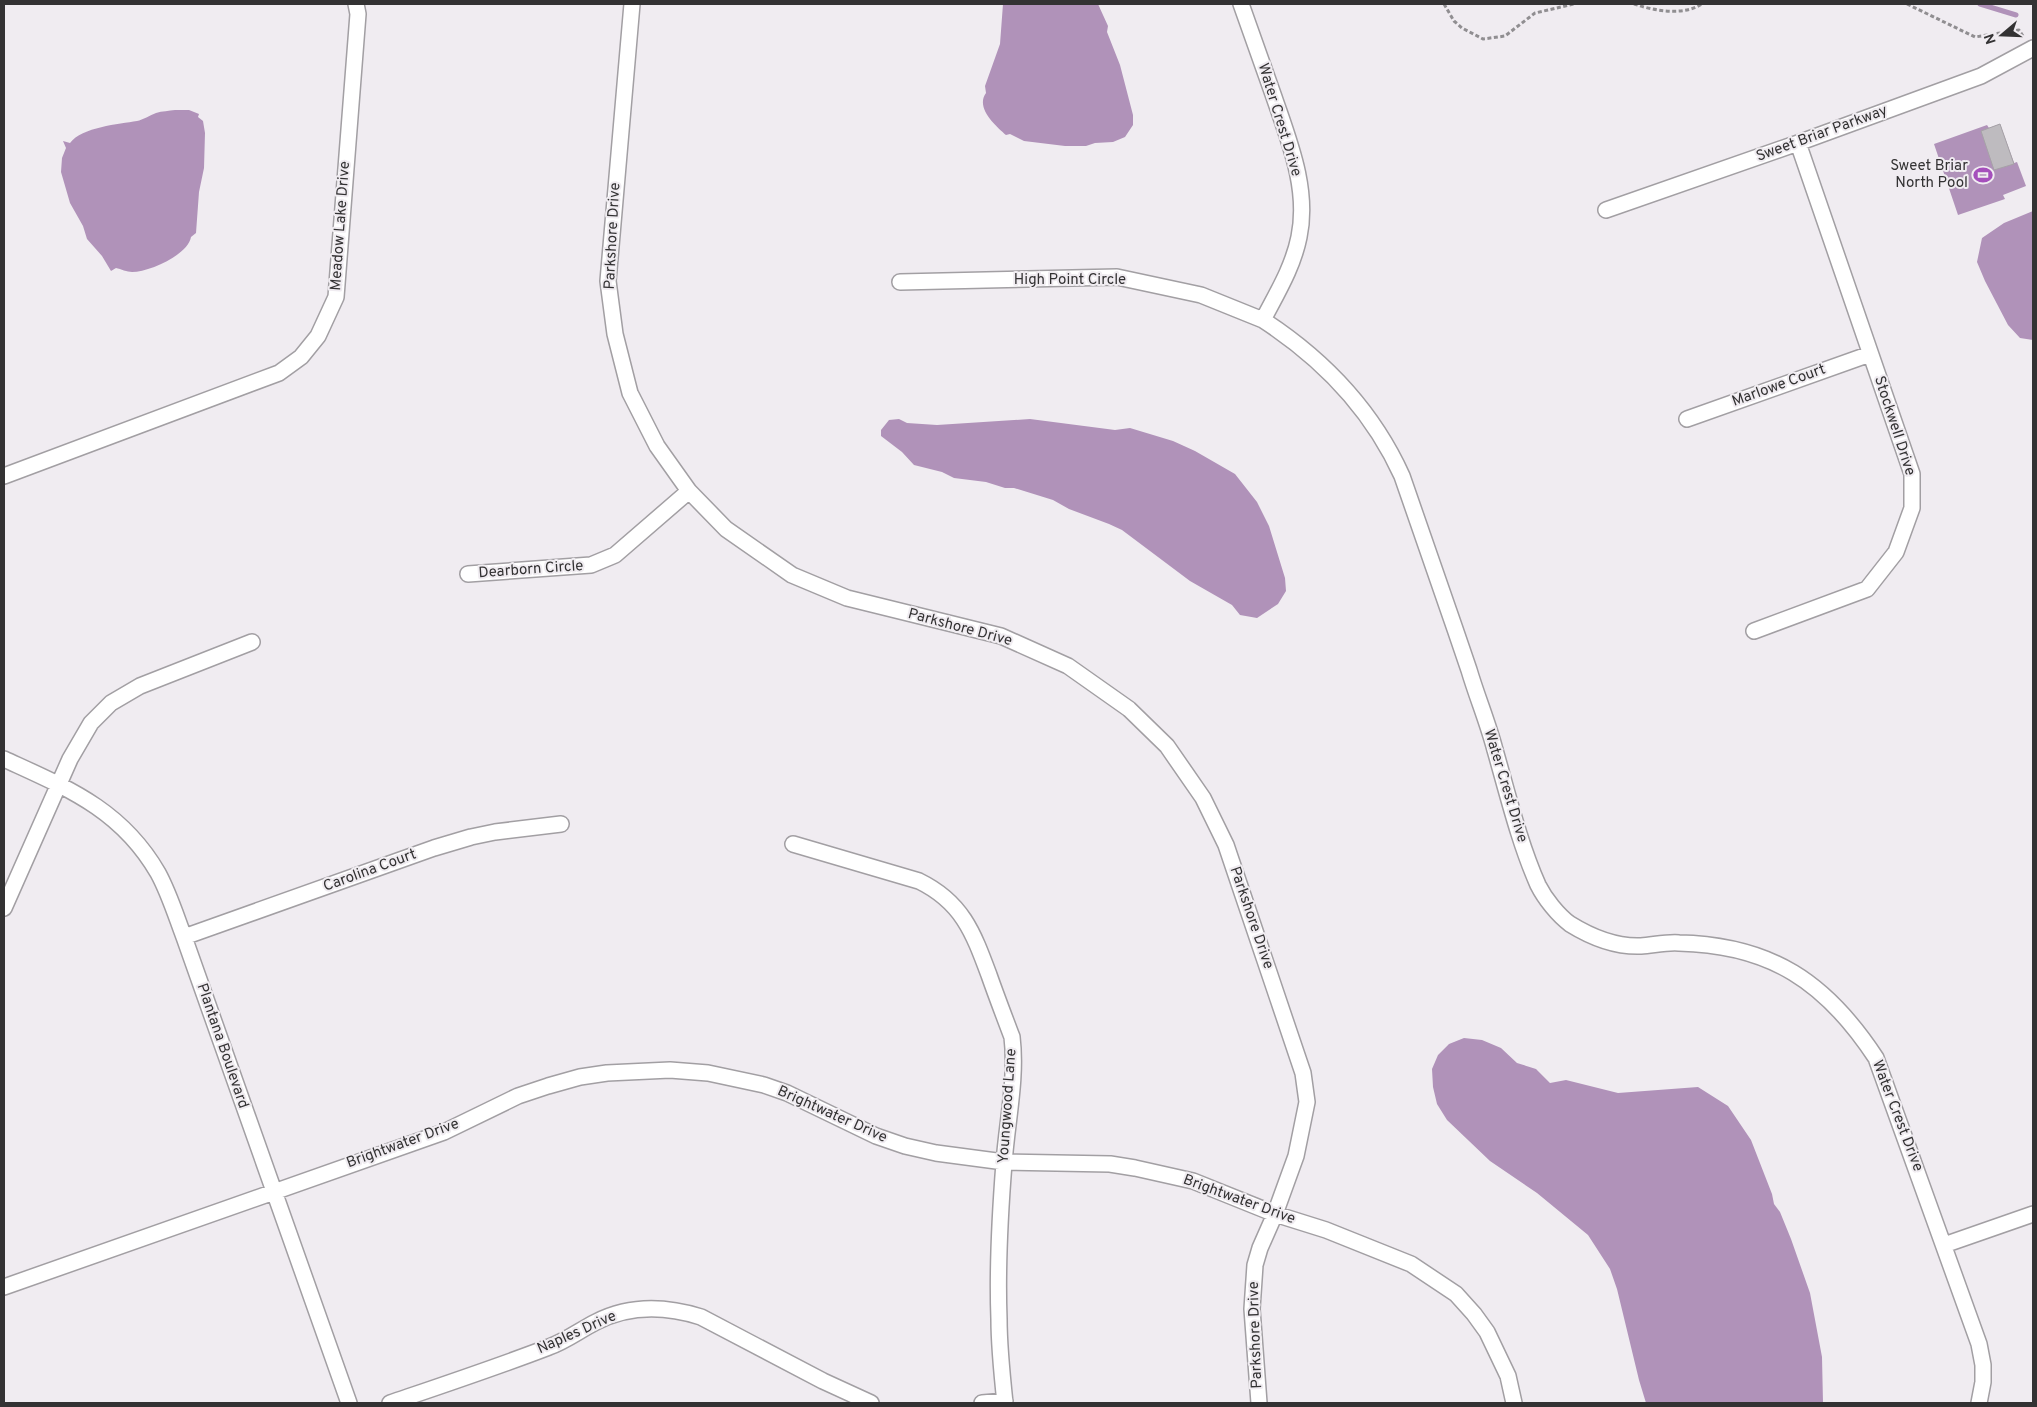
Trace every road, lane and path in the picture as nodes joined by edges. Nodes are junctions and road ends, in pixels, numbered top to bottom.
1 (356, 4) edge
2 (632, 4) edge
3 (1241, 4) edge
4 (1444, 4) edge
5 (1574, 4) edge
6 (1634, 4) edge
7 (1702, 4) edge
8 (1907, 4) edge
9 (2033, 48) edge
10 (1798, 143) junction
11 (1606, 210) dead end
12 (900, 282) dead end
13 (1263, 320) junction
14 (1870, 354) junction
15 (1687, 419) dead end
16 (4, 476) edge
17 (689, 491) junction
18 (468, 574) dead end
19 (1754, 631) dead end
20 (252, 642) dead end
21 (4, 759) edge
22 (59, 785) junction
23 (561, 824) dead end
24 (793, 844) dead end
25 (4, 908) edge
26 (184, 937) junction
27 (1004, 1162) junction
28 (274, 1191) junction
29 (1275, 1214) junction
30 (2033, 1214) edge
31 (1944, 1245) junction
32 (4, 1287) edge
33 (1005, 1402) edge
34 (349, 1403) edge
35 (390, 1403) edge
36 (871, 1403) edge
37 (982, 1403) edge
38 (1259, 1403) edge
39 (1514, 1403) edge
40 (1979, 1403) edge

1 - 16 street, Meadow Lake Drive
2 - 17 street, Parkshore Drive
3 - 13 street, Water Crest Drive
4 - 5 path
6 - 7 path
8 - 9 path
9 - 10 street, Sweet Briar Parkway
10 - 11 street, Sweet Briar Parkway
10 - 14 street, Stockwell Drive
12 - 13 street, High Point Circle
13 - 31 street, Water Crest Drive
14 - 15 street, Marlowe Court
14 - 19 street, Stockwell Drive
17 - 18 street, Dearborn Circle
17 - 29 street, Parkshore Drive
20 - 22 street
21 - 22 street, Plantana Boulevard
22 - 25 street
22 - 26 street, Plantana Boulevard
23 - 26 street, Carolina Court
24 - 27 street, Youngwood Lane
26 - 28 street, Plantana Boulevard
27 - 28 street, Brightwater Drive
27 - 29 street, Brightwater Drive
27 - 33 street, Youngwood Lane
28 - 32 street, Brightwater Drive
28 - 34 street, Plantana Boulevard
29 - 38 street, Parkshore Drive
29 - 39 street, Brightwater Drive
30 - 31 street
31 - 40 street, Water Crest Drive
33 - 37 street
35 - 36 street, Naples Drive

